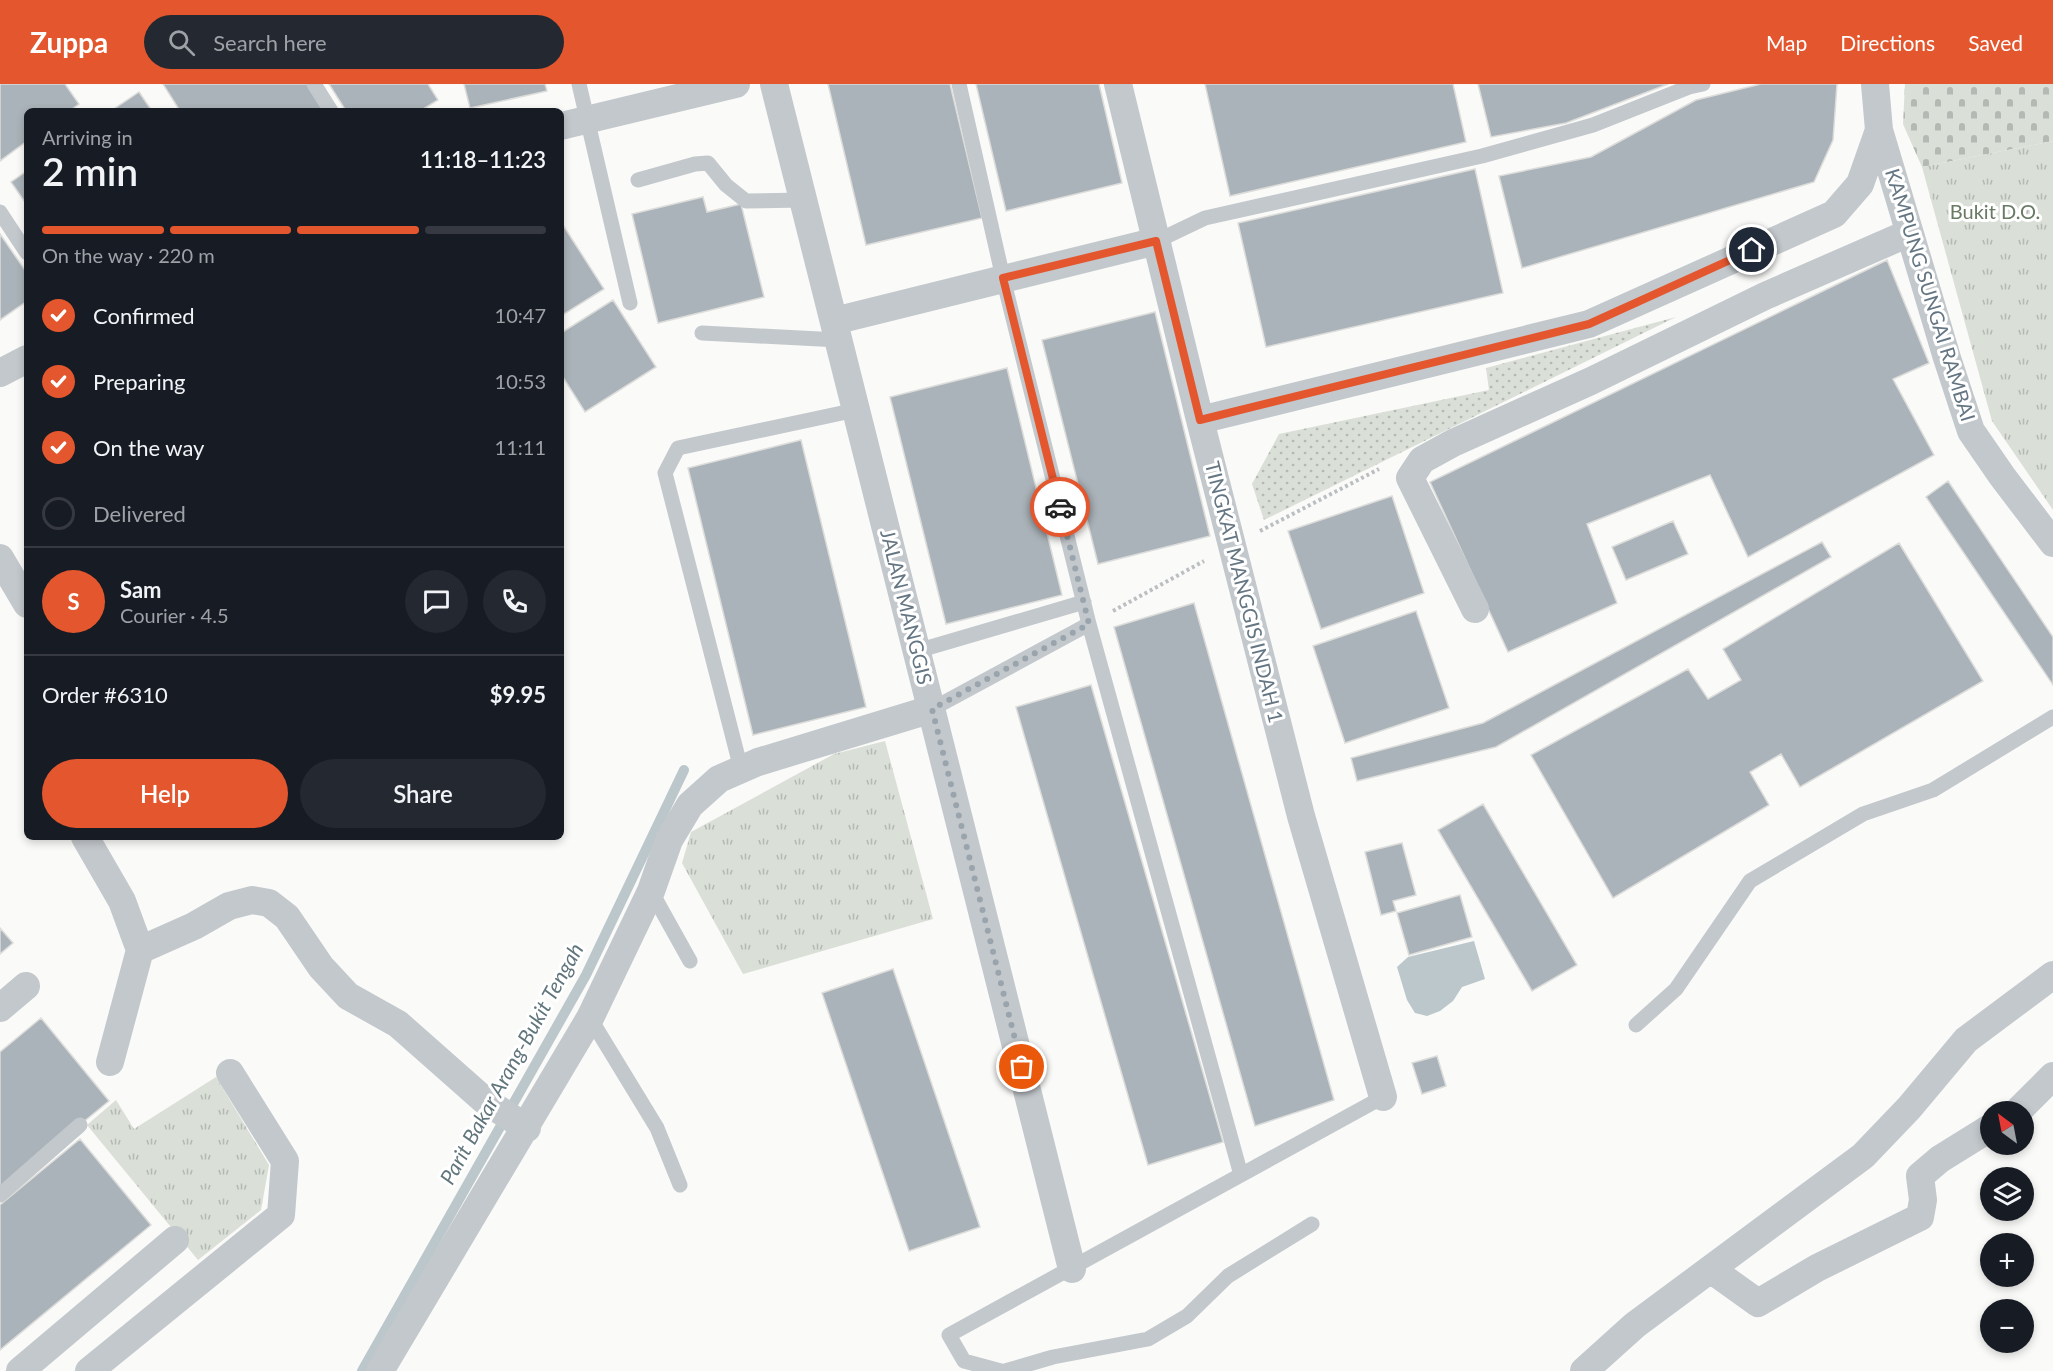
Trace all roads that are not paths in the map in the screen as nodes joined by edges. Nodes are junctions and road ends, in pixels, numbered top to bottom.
1 (314, 84) edge
2 (579, 84) edge
3 (736, 84) edge
4 (774, 84) edge
5 (959, 84) edge
6 (1118, 84) edge
7 (1703, 84) edge
8 (1875, 84) edge
9 (329, 108) edge
10 (574, 122) edge
11 (1879, 130) junction
12 (638, 180) dead end
13 (803, 200) junction
14 (0, 212) edge
15 (1909, 233) junction
16 (1156, 241) junction
17 (24, 248) edge
18 (1003, 278) junction
19 (630, 303) dead end
20 (836, 330) junction
21 (702, 333) dead end
22 (24, 361) edge
23 (0, 373) edge
24 (856, 410) junction
25 (1200, 420) junction
26 (2053, 543) edge
27 (0, 558) edge
28 (24, 599) edge
29 (1084, 602) junction
30 (1475, 609) dead end
31 (1089, 624) junction
32 (917, 651) junction
33 (932, 709) junction
34 (2053, 717) edge
35 (741, 769) junction
36 (87, 840) edge
37 (651, 891) junction
38 (140, 950) junction
39 (690, 961) dead end
40 (2053, 975) edge
41 (26, 986) dead end
42 (0, 1008) edge
43 (590, 1018) junction
44 (1636, 1025) dead end
45 (110, 1062) dead end
46 (230, 1073) dead end
47 (2053, 1076) edge
48 (1383, 1097) joint
49 (2028, 1101) edge
50 (521, 1124) junction
51 (80, 1125) dead end
52 (1980, 1134) edge
53 (1241, 1175) junction
54 (680, 1185) dead end
55 (0, 1195) edge
56 (1312, 1224) dead end
57 (175, 1240) dead end
58 (1072, 1269) junction
59 (1712, 1270) junction
60 (20, 1371) edge
61 (89, 1371) edge
62 (380, 1371) edge
63 (1003, 1371) edge
64 (1584, 1371) edge

1 - 9 lane
2 - 10 lane
3 - 10 street
4 - 13 street, JALAN MANGGIS
5 - 18 lane
6 - 16 street, TINGKAT MANGGIS INDAH 1
7 - 16 lane
8 - 11 street
10 - 19 lane
11 - 15 street, KAMPUNG SUNGAI RAMBAI
11 - 25 street
12 - 13 lane
13 - 20 street, JALAN MANGGIS
14 - 17 lane
15 - 26 street, KAMPUNG SUNGAI RAMBAI
15 - 30 street
16 - 18 street
16 - 25 street, TINGKAT MANGGIS INDAH 1
18 - 20 street
18 - 29 lane
20 - 21 lane
20 - 24 street, JALAN MANGGIS
22 - 23 street
24 - 32 street, JALAN MANGGIS
24 - 35 lane
25 - 48 street, TINGKAT MANGGIS INDAH 1
27 - 28 street
29 - 31 lane
29 - 32 lane
31 - 33 lane
31 - 53 lane
32 - 33 street, JALAN MANGGIS
33 - 35 street
33 - 58 street, JALAN MANGGIS
34 - 44 lane
35 - 37 street
36 - 38 street
37 - 39 lane
37 - 43 street
38 - 45 street
38 - 50 street
40 - 59 street
41 - 42 street
43 - 50 street
43 - 54 lane
46 - 61 street
47 - 49 street
48 - 53 lane
50 - 62 street
51 - 55 lane
52 - 59 street
53 - 58 lane
56 - 63 lane
57 - 60 street
58 - 63 lane
59 - 64 street

